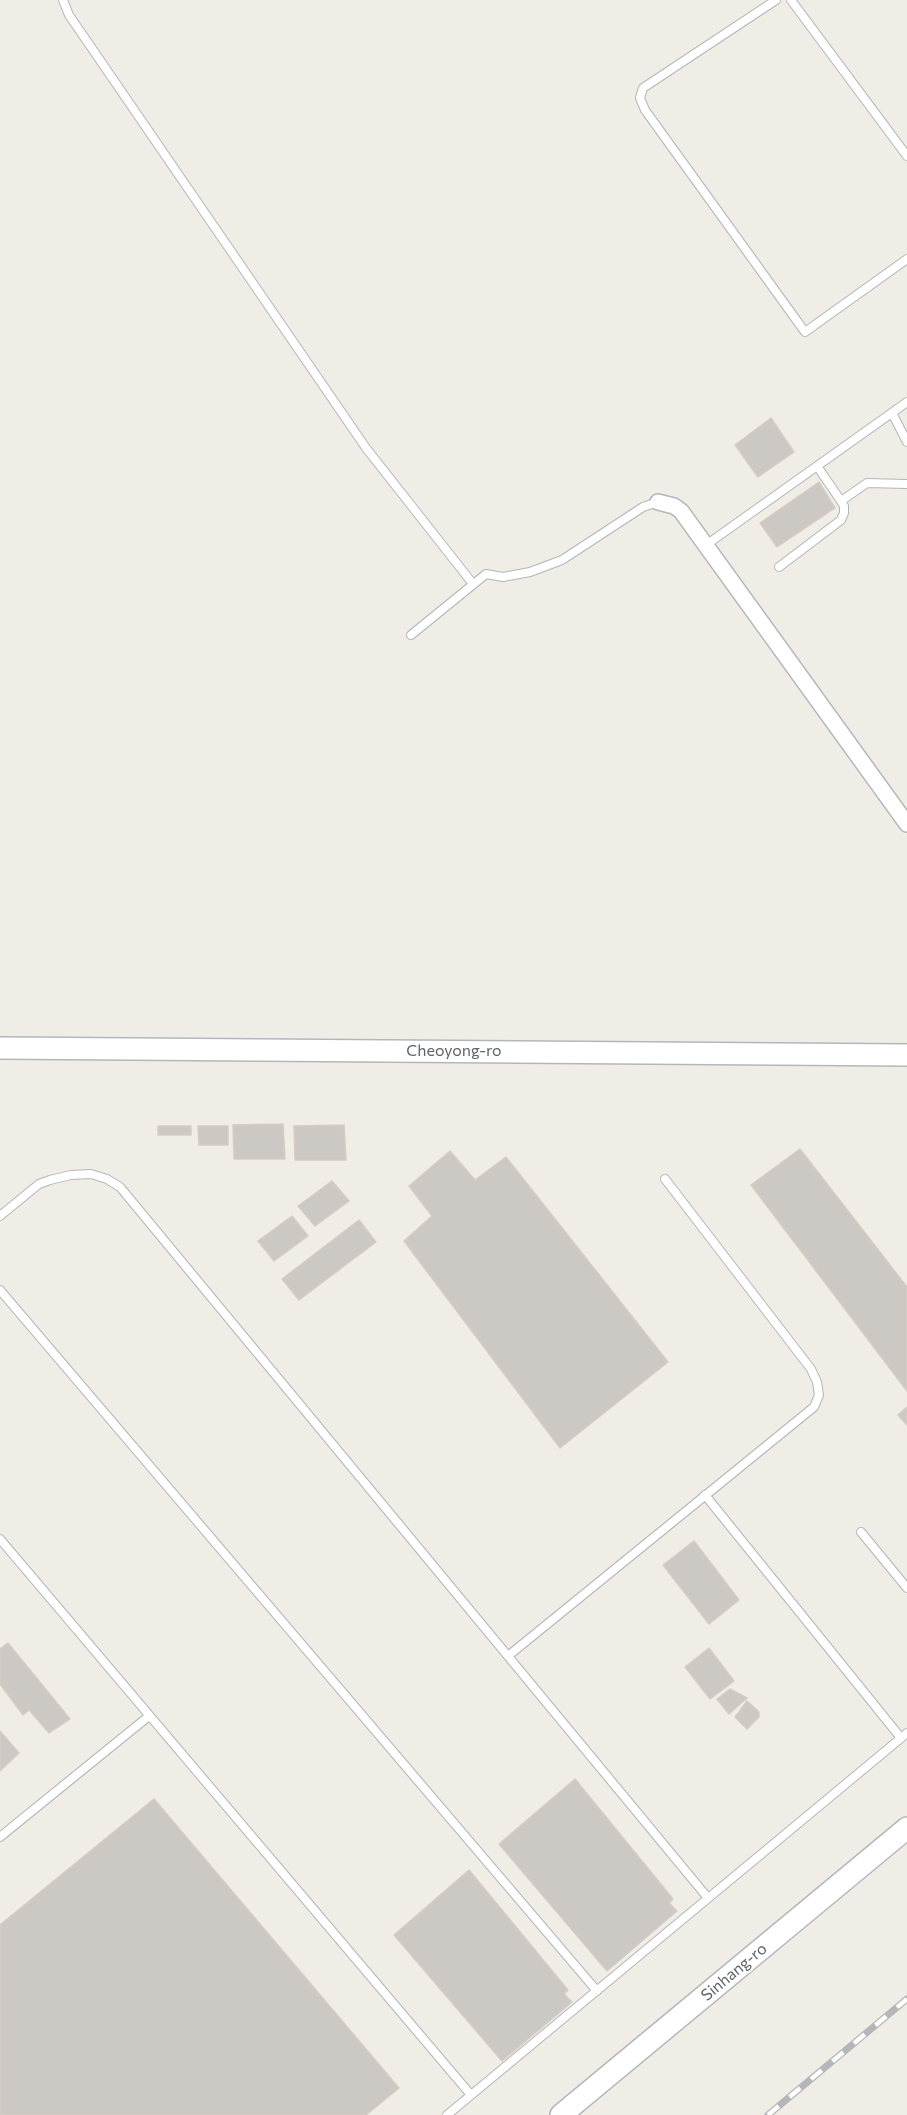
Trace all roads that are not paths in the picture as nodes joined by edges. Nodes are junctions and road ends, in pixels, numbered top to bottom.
1 (63, 0) edge
2 (776, 0) edge
3 (791, 0) edge
4 (907, 156) edge
5 (907, 259) edge
6 (907, 402) edge
7 (892, 413) junction
8 (907, 442) edge
9 (817, 466) junction
10 (907, 484) edge
11 (841, 501) junction
12 (658, 502) joint
13 (706, 545) junction
14 (779, 567) dead end
15 (473, 584) junction
16 (411, 634) dead end
17 (907, 824) edge
18 (0, 1048) edge
19 (907, 1055) edge
20 (665, 1179) dead end
21 (0, 1216) edge
22 (0, 1290) edge
23 (705, 1496) junction
24 (861, 1532) dead end
25 (0, 1539) edge
26 (907, 1587) edge
27 (508, 1656) junction
28 (149, 1716) junction
29 (904, 1736) edge
30 (907, 1828) edge
31 (0, 1837) edge
32 (708, 1898) junction
33 (597, 1991) junction
34 (471, 2096) junction
35 (447, 2115) edge
36 (561, 2115) edge

1 - 15 lane
2 - 5 lane
3 - 4 lane
6 - 7 lane
7 - 8 lane
7 - 9 lane
9 - 11 lane
9 - 13 lane
10 - 11 lane
11 - 14 lane
12 - 13 street
12 - 15 lane
13 - 17 street
15 - 16 lane
18 - 19 street, Cheoyong-ro
20 - 23 lane
21 - 27 lane
22 - 33 lane
23 - 27 lane
23 - 29 lane
24 - 26 lane
25 - 28 lane
27 - 32 lane
28 - 31 lane
28 - 34 lane
29 - 32 lane
30 - 36 street, Sinhang-ro
32 - 33 lane
33 - 34 lane
34 - 35 lane

